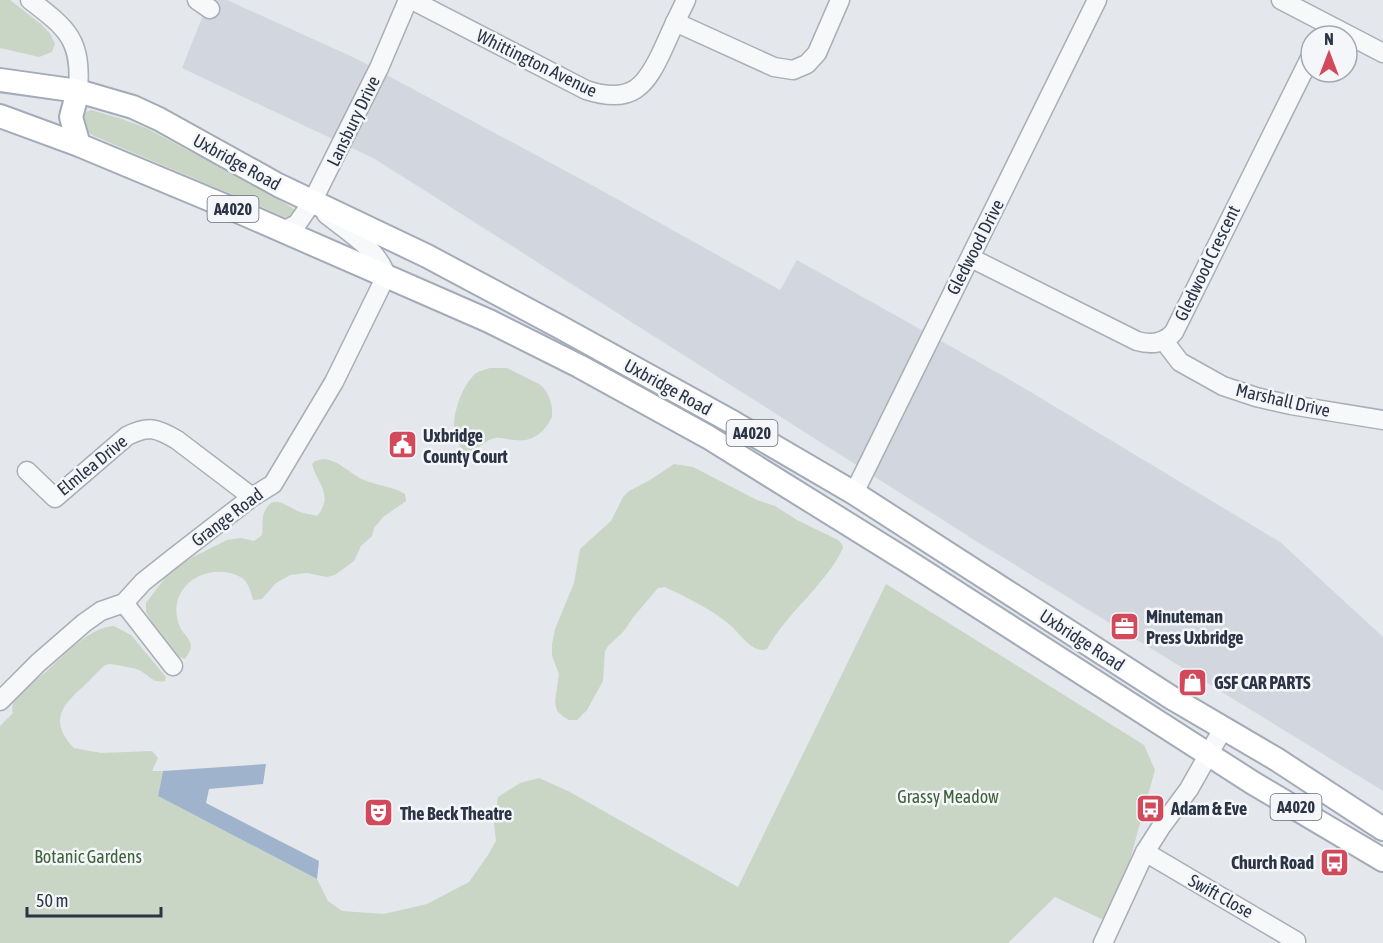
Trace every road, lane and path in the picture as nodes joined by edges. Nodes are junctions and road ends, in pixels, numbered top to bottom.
1 (30, 0) edge
2 (410, 0) edge
3 (686, 0) edge
4 (840, 0) edge
5 (1097, 0) edge
6 (1281, 0) edge
7 (675, 22) junction
8 (1315, 24) edge
9 (1359, 44) edge
10 (1383, 53) edge
11 (0, 80) edge
12 (1299, 80) edge
13 (78, 91) junction
14 (0, 116) edge
15 (79, 145) junction
16 (312, 202) junction
17 (283, 231) junction
18 (971, 258) junction
19 (387, 276) junction
20 (1164, 341) junction
21 (1383, 420) edge
22 (27, 471) dead end
23 (854, 493) junction
24 (252, 497) junction
25 (838, 519) junction
26 (124, 603) junction
27 (173, 666) dead end
28 (2, 696) edge
29 (1224, 728) junction
30 (1209, 755) junction
31 (1383, 829) edge
32 (1146, 852) junction
33 (1383, 860) edge
34 (1296, 940) dead end
35 (1103, 943) edge

1 - 13 street
2 - 7 street, Whittington Avenue
2 - 16 street, Lansbury Drive
3 - 7 street, Whittington Avenue
4 - 7 street
5 - 18 street, Gledwood Drive
6 - 8 street
9 - 10 street
11 - 13 main road, Uxbridge Road / A4020
12 - 20 street, Gledwood Crescent
13 - 15 main road
13 - 16 main road, Uxbridge Road / A4020
14 - 15 main road, Uxbridge Road / A4020
15 - 17 main road, Uxbridge Road / A4020
16 - 17 street, Lansbury Drive
16 - 19 street
16 - 23 main road, Uxbridge Road / A4020
17 - 19 main road, Uxbridge Road / A4020
18 - 20 street, Gledwood Crescent
18 - 23 street, Gledwood Drive
19 - 24 street, Grange Road
19 - 25 main road, Uxbridge Road / A4020
20 - 21 street, Marshall Drive
22 - 24 street, Elmlea Drive
23 - 25 main road
23 - 29 main road, Uxbridge Road / A4020
24 - 26 street, Grange Road
25 - 30 main road, Uxbridge Road / A4020
26 - 27 street
26 - 28 street, Grange Road
29 - 30 street
29 - 31 main road, Uxbridge Road / A4020
30 - 32 street
30 - 33 main road, Uxbridge Road / A4020
32 - 34 street, Swift Close
32 - 35 street

